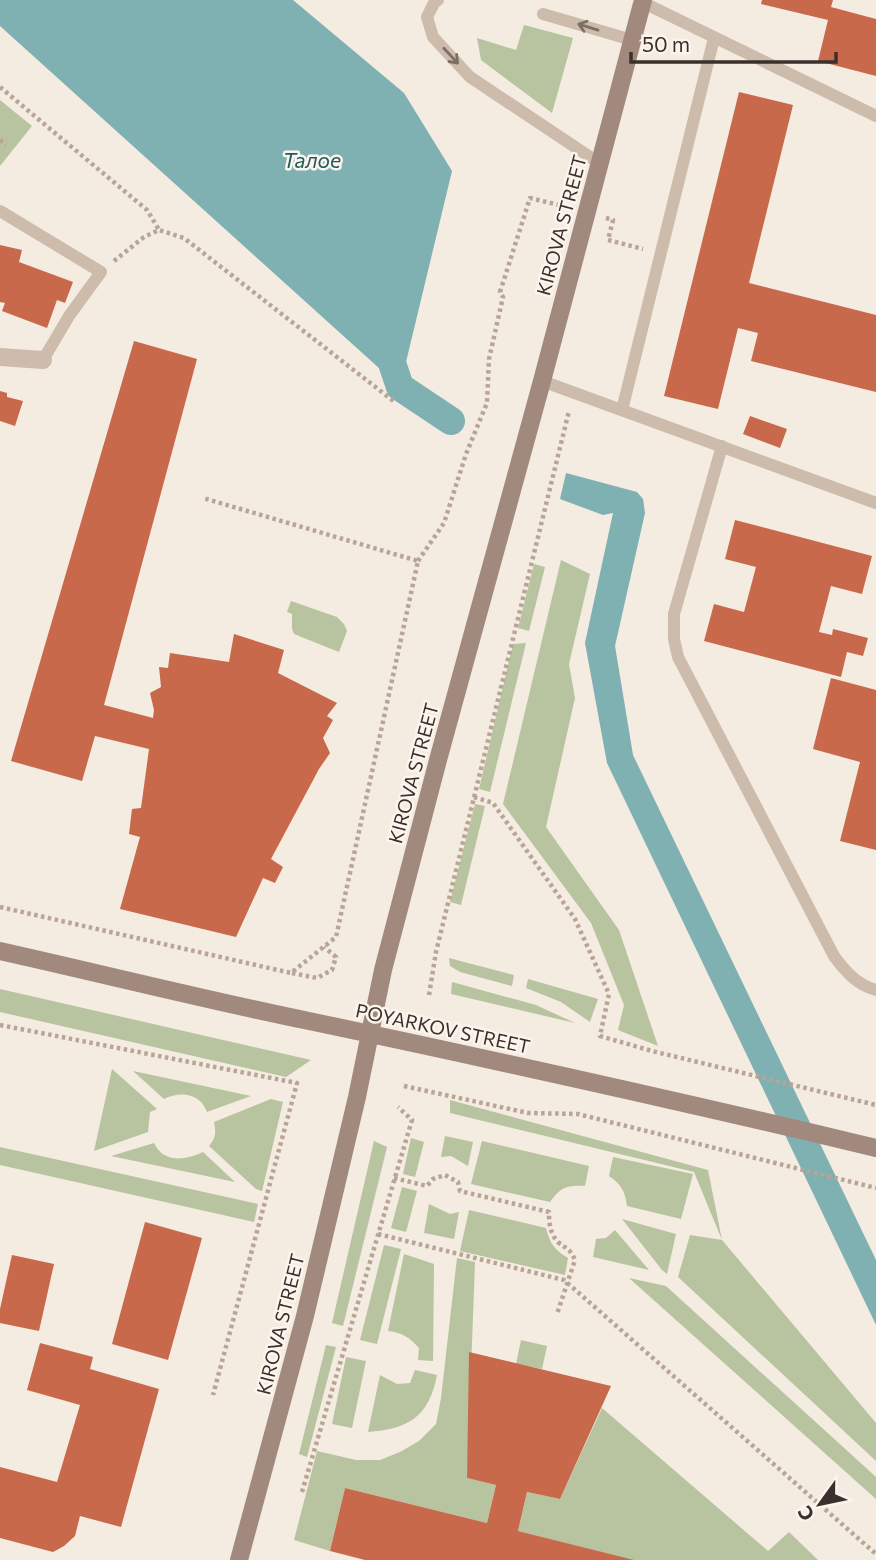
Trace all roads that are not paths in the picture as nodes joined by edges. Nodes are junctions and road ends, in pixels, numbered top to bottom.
1 (438, 0) edge
2 (643, 1) edge
3 (543, 14) dead end
4 (714, 37) junction
5 (632, 40) junction
6 (876, 116) edge
7 (599, 163) junction
8 (0, 211) edge
9 (0, 357) edge
10 (43, 360) joint
11 (542, 381) junction
12 (622, 410) junction
13 (722, 446) junction
14 (876, 503) edge
15 (0, 951) edge
16 (876, 990) edge
17 (369, 1033) junction
18 (876, 1148) edge
19 (239, 1560) edge

1 -> 7 lane
2 - 4 lane
2 - 5 main road, KIROVA STREET
5 -> 3 lane
4 - 6 lane
4 - 12 lane
5 - 7 main road, KIROVA STREET
7 - 11 main road, KIROVA STREET
8 - 10 lane
9 - 10 street
11 - 12 lane
11 - 17 main road, KIROVA STREET
12 - 13 lane
13 - 14 lane
13 - 16 lane
15 - 17 main road, POYARKOV STREET
17 - 18 main road, POYARKOV STREET
17 - 19 main road, KIROVA STREET

